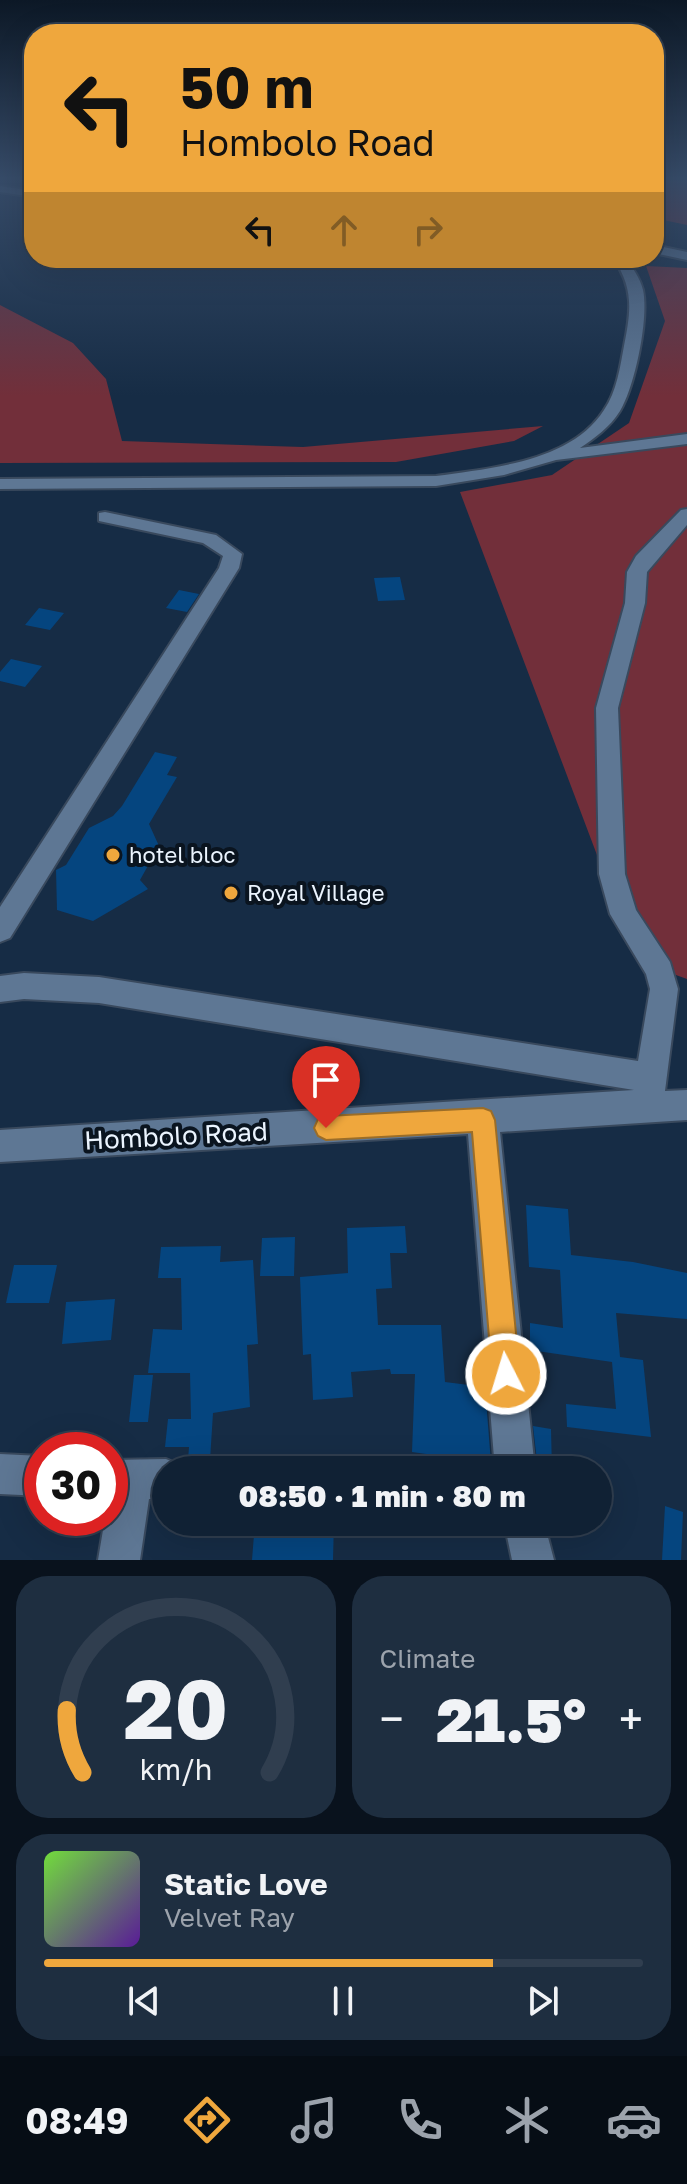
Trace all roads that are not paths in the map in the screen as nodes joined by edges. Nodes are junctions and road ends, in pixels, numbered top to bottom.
1 (664, 251) edge
2 (687, 256) edge
3 (627, 268) edge
4 (687, 439) edge
5 (557, 456) junction
6 (0, 484) edge
7 (687, 514) edge
8 (105, 517) dead end
9 (0, 930) edge
10 (0, 989) edge
11 (649, 1093) junction
12 (687, 1105) edge
13 (483, 1120) junction
14 (0, 1146) edge
15 (514, 1456) edge
16 (0, 1474) edge
17 (24, 1475) edge
18 (136, 1480) edge
19 (527, 1536) edge
20 (119, 1560) edge
21 (533, 1560) edge

1 - 2 street
3 - 5 street
4 - 5 street
5 - 6 street
7 - 11 street
8 - 9 street
10 - 11 street
11 - 12 street, Hombolo Road
11 - 13 street, Hombolo Road
13 - 14 street, Hombolo Road
13 - 15 street
16 - 17 street
18 - 20 street
19 - 21 street

